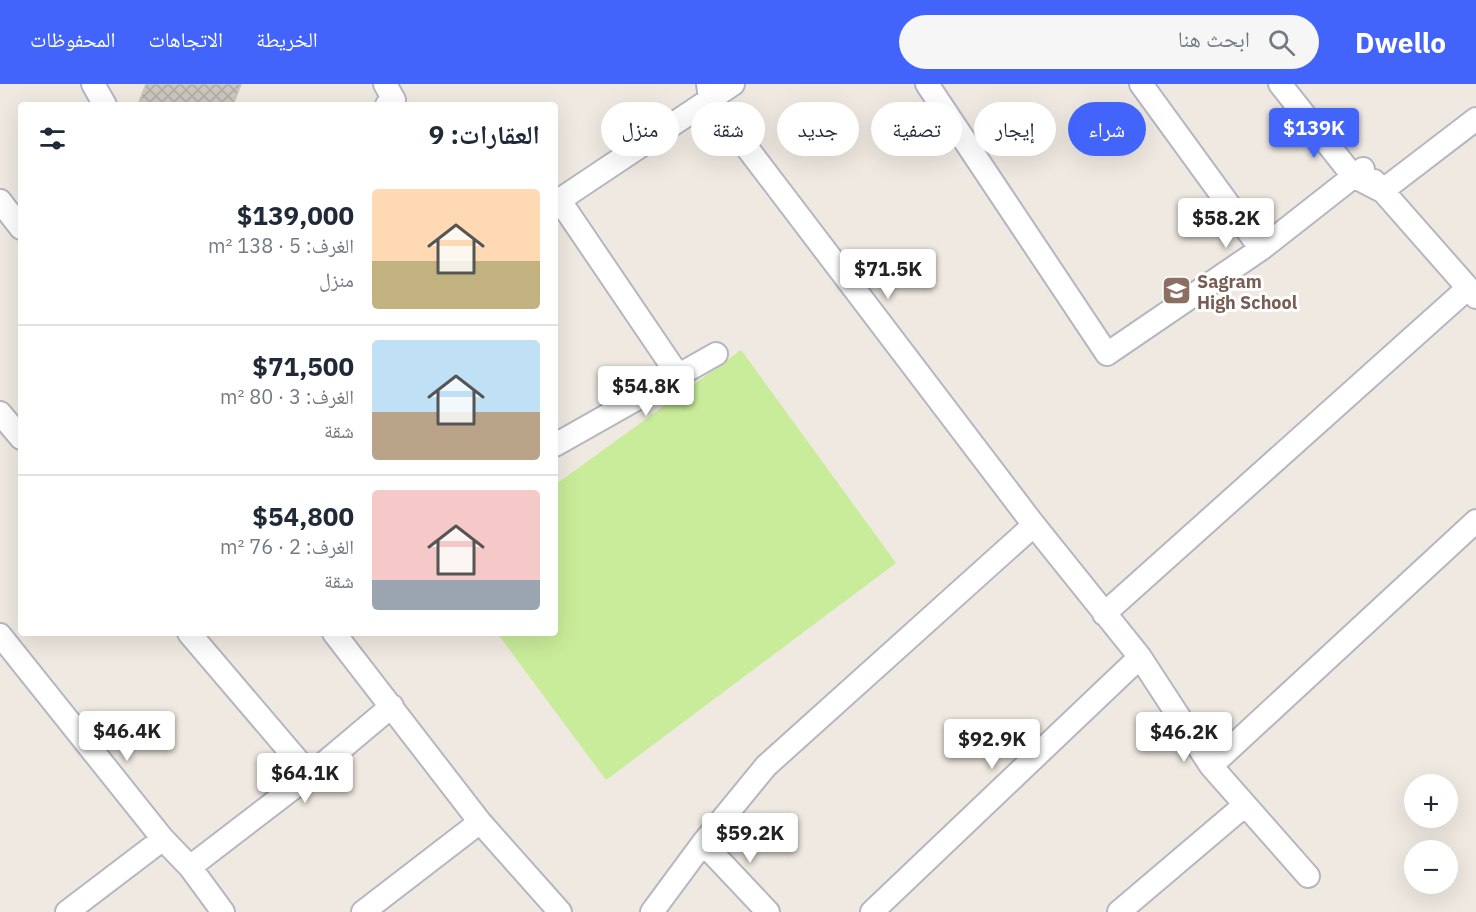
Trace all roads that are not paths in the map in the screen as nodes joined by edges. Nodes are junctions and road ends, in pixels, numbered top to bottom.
1 (93, 84) edge
2 (385, 84) edge
3 (733, 84) edge
4 (927, 84) edge
5 (1141, 84) edge
6 (1280, 84) edge
7 (709, 91) edge
8 (103, 102) edge
9 (391, 102) edge
10 (1476, 118) edge
11 (1358, 172) junction
12 (1382, 191) junction
13 (0, 201) edge
14 (558, 201) edge
15 (558, 203) edge
16 (18, 224) edge
17 (1261, 249) junction
18 (1472, 292) edge
19 (716, 354) dead end
20 (678, 375) junction
21 (0, 413) edge
22 (18, 434) edge
23 (558, 443) edge
24 (1476, 521) edge
25 (1034, 525) junction
26 (1104, 614) junction
27 (0, 635) edge
28 (192, 636) edge
29 (336, 636) edge
30 (1140, 657) junction
31 (392, 706) junction
32 (1210, 766) junction
33 (310, 775) junction
34 (1245, 805) junction
35 (480, 822) junction
36 (163, 840) junction
37 (703, 843) junction
38 (190, 867) junction
39 (1308, 876) dead end
40 (67, 912) edge
41 (224, 912) edge
42 (363, 912) edge
43 (560, 912) edge
44 (652, 912) edge
45 (768, 912) edge
46 (872, 912) edge
47 (1119, 912) edge

1 - 8 street
2 - 9 street
3 - 7 street
4 - 17 street
5 - 17 street
6 - 11 street
7 - 14 street
7 - 25 street
10 - 12 street
11 - 12 street
11 - 17 street
12 - 18 street
13 - 16 street
15 - 20 street
18 - 26 street
19 - 20 street
20 - 23 street
21 - 22 street
24 - 32 street
25 - 26 street
25 - 37 street
26 - 30 street
27 - 36 street
28 - 33 street
29 - 31 street
30 - 32 street
30 - 46 street
31 - 33 street
31 - 35 street
32 - 34 street
33 - 38 street
34 - 39 street
34 - 47 street
35 - 42 street
35 - 43 street
36 - 38 street
36 - 40 street
37 - 44 street
37 - 45 street
38 - 41 street

